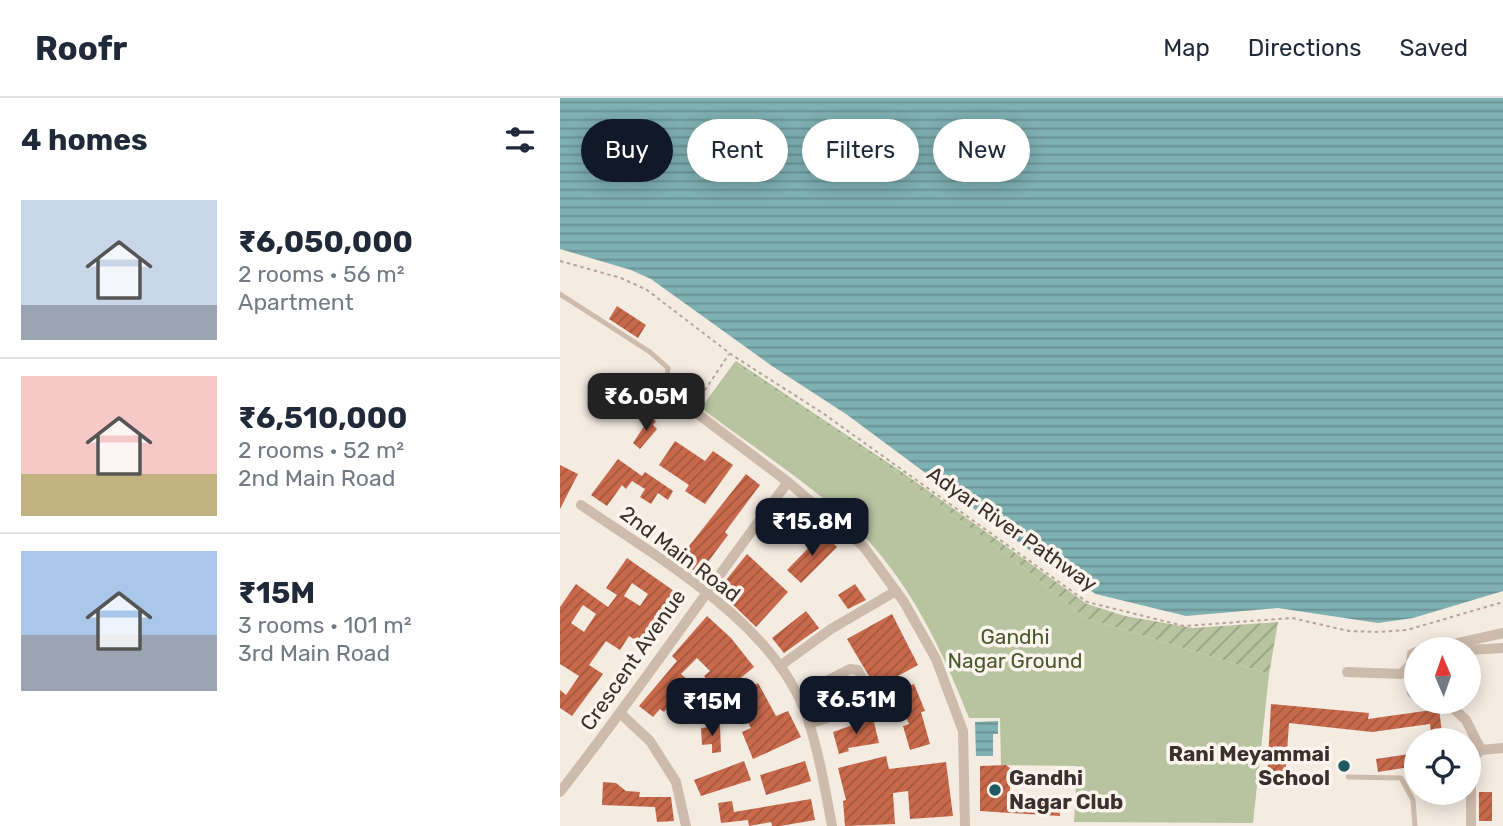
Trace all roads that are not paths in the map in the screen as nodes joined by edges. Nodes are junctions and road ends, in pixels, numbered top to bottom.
1 (560, 294) edge
2 (666, 390) joint
3 (788, 482) junction
4 (582, 505) dead end
5 (706, 591) junction
6 (897, 591) junction
7 (1503, 633) edge
8 (1481, 638) edge
9 (1503, 649) edge
10 (1481, 650) edge
11 (780, 666) junction
12 (1404, 670) edge
13 (1347, 672) dead end
14 (621, 714) junction
15 (1459, 714) edge
16 (825, 719) junction
17 (809, 724) junction
18 (1470, 728) edge
19 (1503, 748) edge
20 (1481, 750) edge
21 (1348, 777) dead end
22 (560, 792) edge
23 (1471, 805) edge
24 (686, 826) edge
25 (832, 826) edge
26 (965, 826) edge
27 (1415, 826) edge
28 (1471, 826) edge

1 - 2 lane
2 - 3 street
3 - 5 street, Crescent Avenue
3 - 6 street
4 - 5 street, 2nd Main Road
5 - 11 street, 2nd Main Road
5 - 14 street, Crescent Avenue
6 - 11 street
6 - 26 street
7 - 8 street
9 - 10 street
11 - 17 street, 2nd Main Road
12 - 13 street
14 - 22 street, Crescent Avenue
14 - 24 street
15 - 18 street
16 - 16 street
16 - 17 street
17 - 25 street, 2nd Main Road
19 - 20 street
21 - 27 lane
23 - 28 street

